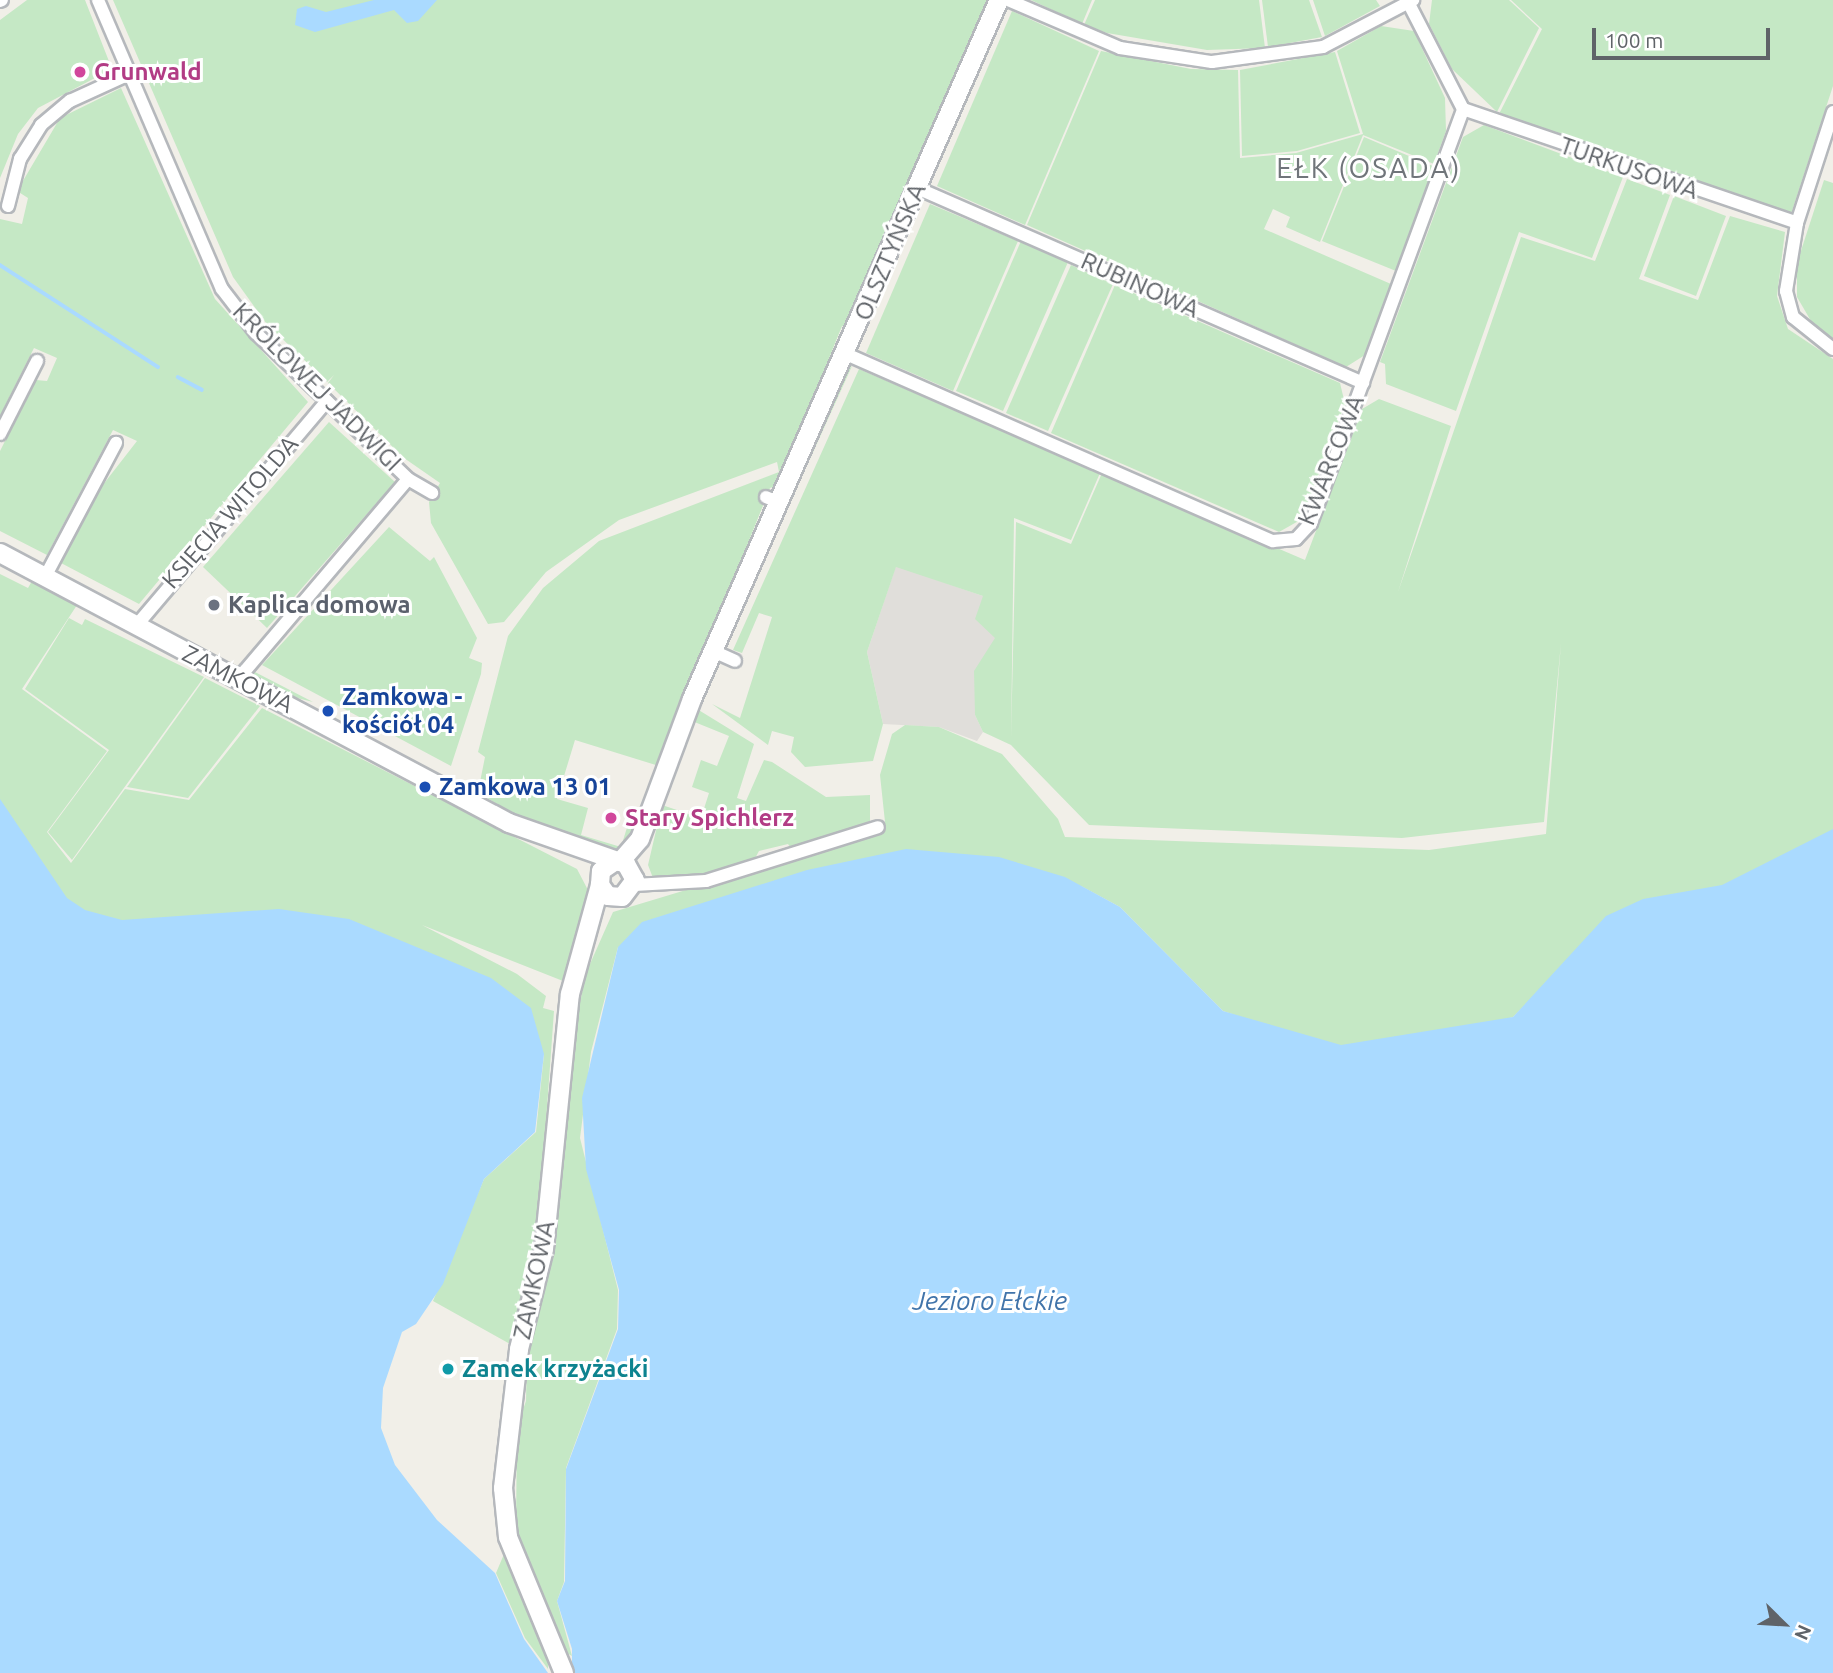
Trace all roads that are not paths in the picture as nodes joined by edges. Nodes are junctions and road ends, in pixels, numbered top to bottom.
1 (98, 0) edge
2 (999, 0) edge
3 (1008, 0) edge
4 (1411, 2) edge
5 (129, 74) junction
6 (1463, 109) junction
7 (1833, 112) edge
8 (917, 188) junction
9 (8, 206) dead end
10 (1797, 223) junction
11 (1833, 349) edge
12 (846, 354) junction
13 (37, 361) dead end
14 (1363, 383) junction
15 (327, 401) junction
16 (0, 434) edge
17 (116, 443) dead end
18 (408, 479) junction
19 (432, 493) dead end
20 (0, 553) edge
21 (45, 577) junction
22 (136, 626) junction
23 (713, 651) junction
24 (735, 661) dead end
25 (238, 679) junction
26 (657, 792) junction
27 (878, 827) dead end
28 (552, 841) junction
29 (617, 862) junction
30 (599, 880) junction
31 (635, 880) junction
32 (617, 898) junction
33 (578, 961) junction
34 (564, 1673) edge

1 - 5 street, KRÓLOWEJ JADWIGI
2 - 8 street, OLSZTYŃSKA
3 - 4 street
4 - 6 street
5 - 9 street
5 - 15 street, KRÓLOWEJ JADWIGI
6 - 10 street, TURKUSOWA
6 - 14 street, KWARCOWA
7 - 10 street
8 - 12 street, OLSZTYŃSKA
8 - 14 street, RUBINOWA
10 - 11 street
12 - 14 street, KWARCOWA
12 - 23 street, OLSZTYŃSKA
13 - 16 street
15 - 18 street, KRÓLOWEJ JADWIGI
15 - 22 street, KSIĘCIA WITOLDA
17 - 21 street
18 - 19 street, KRÓLOWEJ JADWIGI
18 - 25 street
20 - 21 street, ZAMKOWA
21 - 22 street, ZAMKOWA
22 - 25 street, ZAMKOWA
23 - 24 street
23 - 26 street
25 - 28 street, ZAMKOWA
26 - 29 street
26 - 31 street
27 - 31 street
28 - 29 street, ZAMKOWA
28 - 30 street, ZAMKOWA
29 - 30 street
29 - 31 street
30 - 32 street
30 - 33 street, ZAMKOWA
31 - 32 street
32 - 33 street, ZAMKOWA
33 - 34 street, ZAMKOWA

